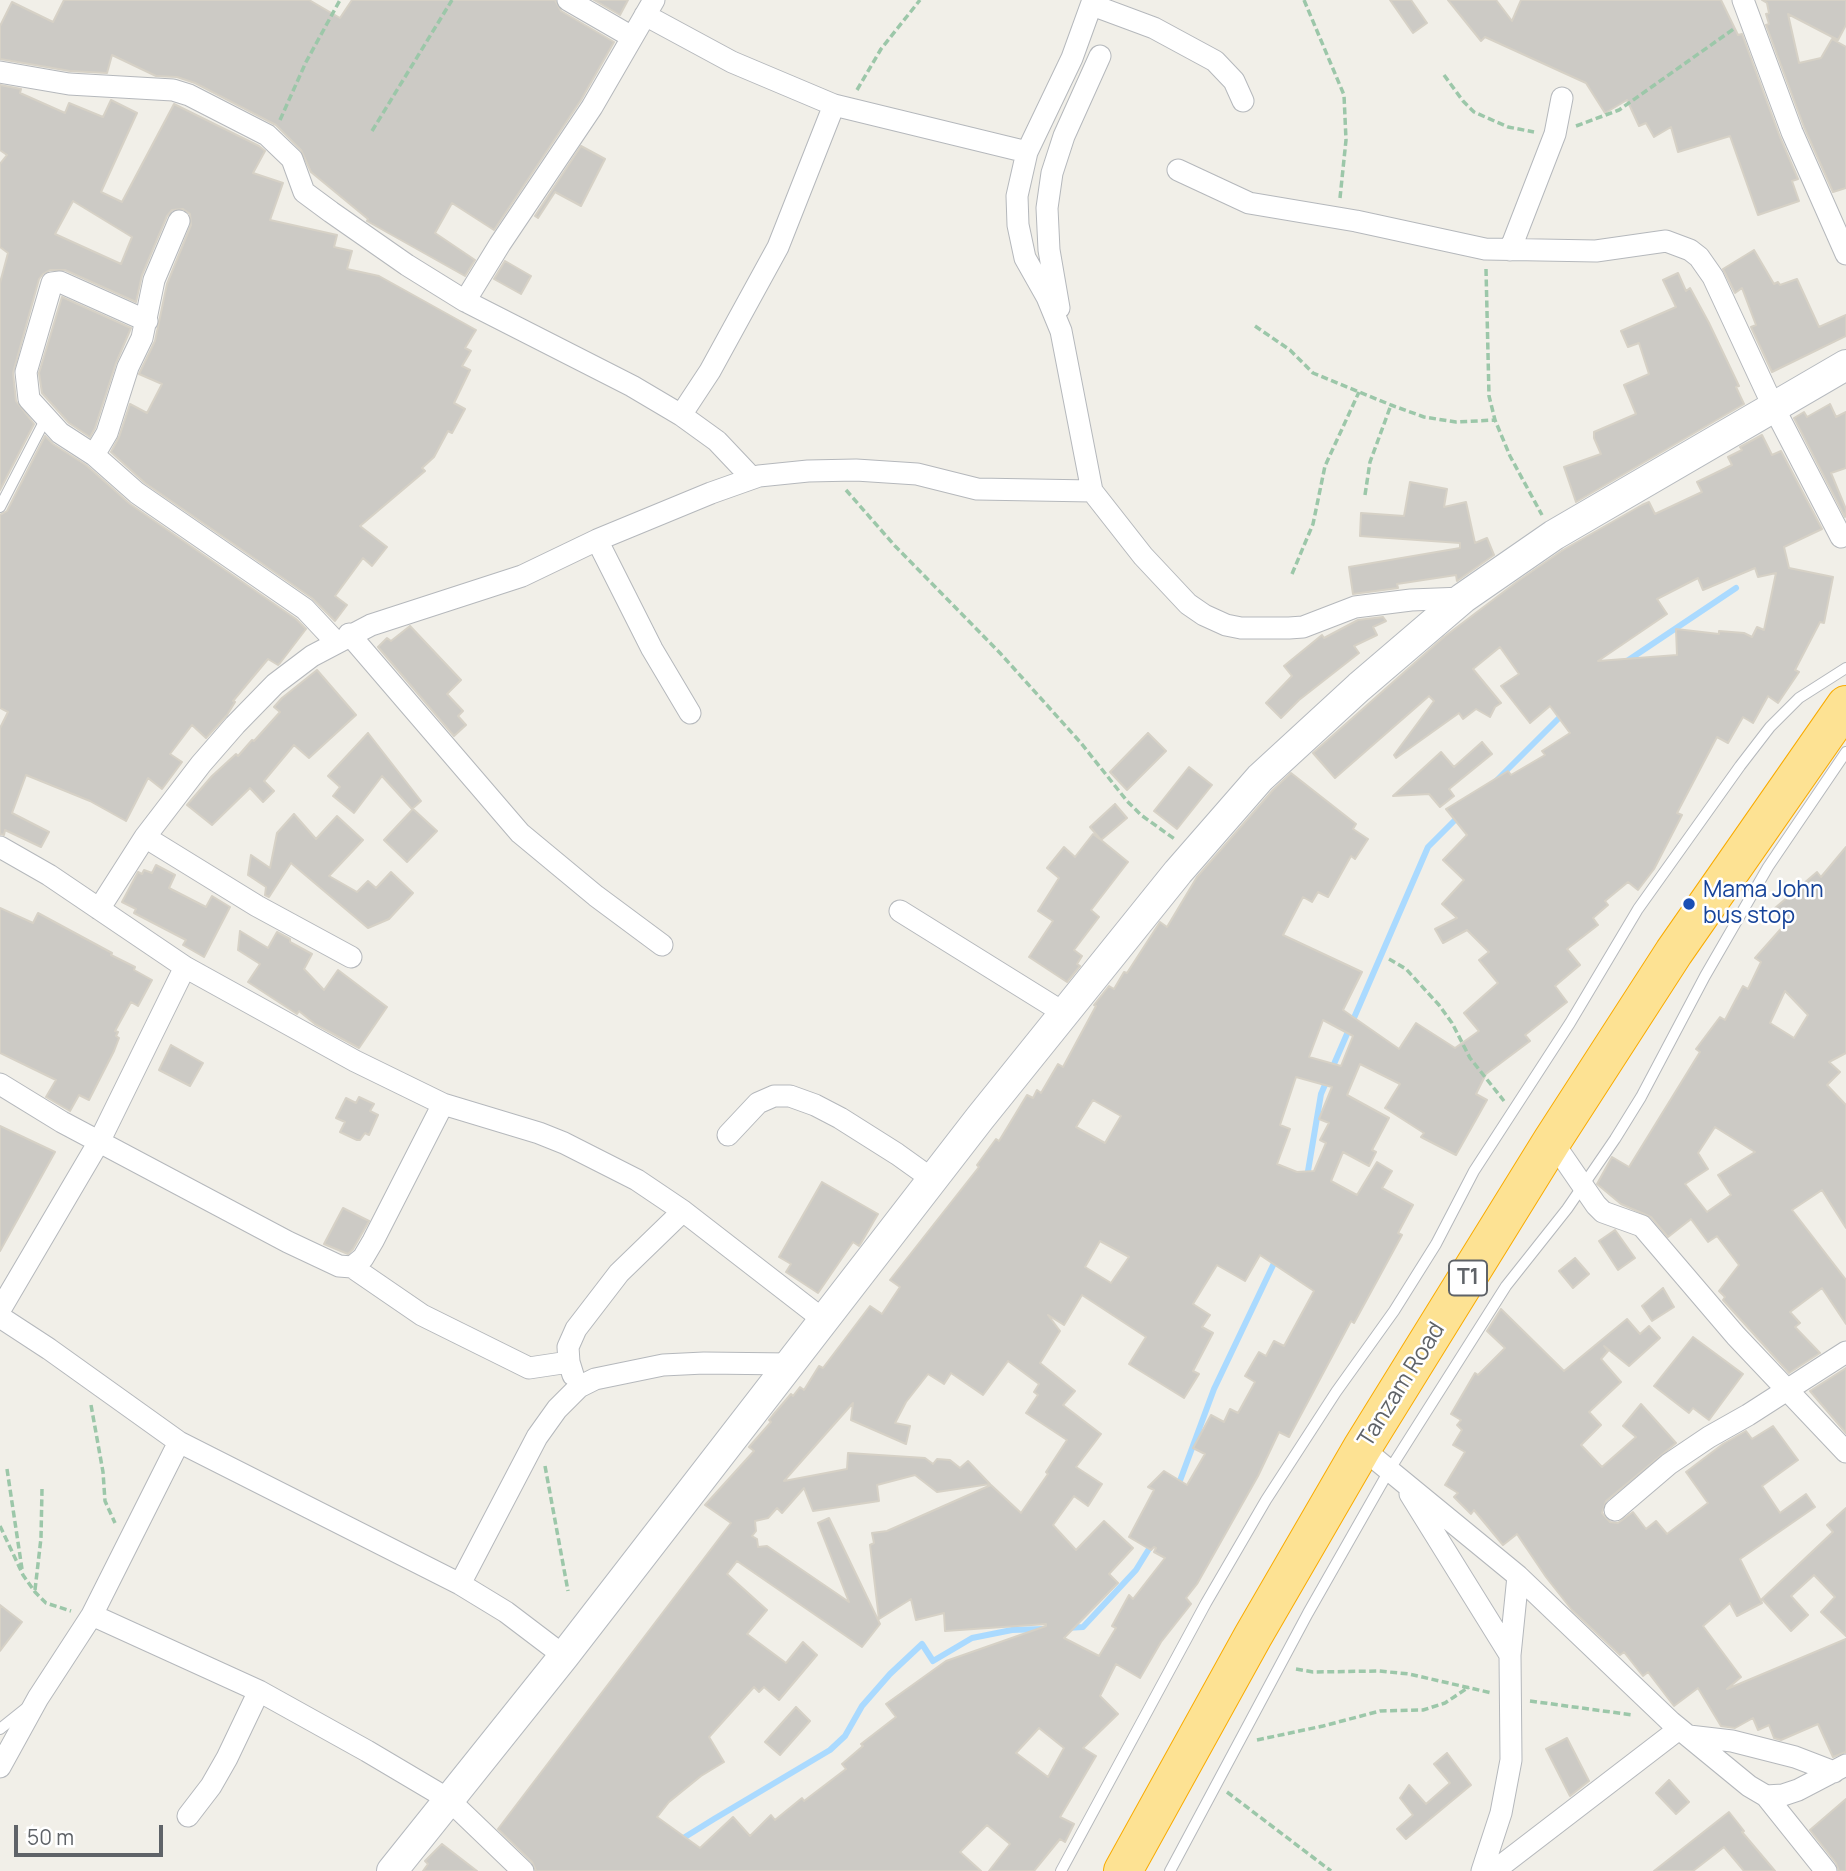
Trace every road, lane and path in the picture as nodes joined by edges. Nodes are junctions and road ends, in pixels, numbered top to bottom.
1 (340, 0) edge
2 (452, 0) edge
3 (568, 0) edge
4 (920, 0) edge
5 (1304, 0) edge
6 (1092, 3) edge
7 (649, 8) edge
8 (1748, 9) edge
9 (632, 37) junction
10 (1100, 56) dead end
11 (0, 72) edge
12 (1444, 75) dead end
13 (1562, 98) dead end
14 (1243, 102) dead end
15 (841, 107) junction
16 (372, 131) dead end
17 (1555, 134) junction
18 (273, 139) junction
19 (1027, 152) junction
20 (1178, 170) dead end
21 (1338, 218) junction
22 (179, 221) dead end
23 (1485, 249) junction
24 (1510, 250) junction
25 (1846, 254) edge
26 (465, 301) junction
27 (147, 321) junction
28 (1255, 326) dead end
29 (1061, 331) junction
30 (1846, 365) edge
31 (1359, 392) junction
32 (1391, 405) junction
33 (1774, 408) junction
34 (681, 415) junction
35 (46, 418) junction
36 (1495, 420) junction
37 (94, 455) junction
38 (828, 471) junction
39 (752, 478) junction
40 (1092, 491) junction
41 (1365, 495) dead end
42 (0, 507) edge
43 (1554, 536) junction
44 (1841, 537) dead end
45 (597, 540) junction
46 (1292, 574) dead end
47 (1462, 598) junction
48 (343, 638) junction
49 (1846, 668) edge
50 (1846, 705) edge
51 (690, 713) dead end
52 (1846, 752) edge
53 (145, 837) junction
54 (0, 847) edge
55 (1195, 852) junction
56 (99, 909) junction
57 (900, 911) dead end
58 (662, 946) dead end
59 (351, 957) dead end
60 (1389, 959) dead end
61 (185, 967) junction
62 (1064, 1013) junction
63 (0, 1084) edge
64 (443, 1104) junction
65 (1513, 1110) junction
66 (728, 1135) dead end
67 (100, 1140) junction
68 (1552, 1141) junction
69 (932, 1179) junction
70 (1584, 1185) junction
71 (683, 1211) junction
72 (352, 1267) junction
73 (0, 1310) edge
74 (0, 1317) edge
75 (824, 1321) junction
76 (1846, 1352) edge
77 (569, 1362) junction
78 (790, 1364) junction
79 (89, 1378) junction
80 (579, 1387) junction
81 (1785, 1390) junction
82 (537, 1437) junction
83 (179, 1442) junction
84 (1846, 1452) edge
85 (1385, 1466) junction
86 (7, 1469) dead end
87 (42, 1489) dead end
88 (1615, 1510) dead end
89 (0, 1526) edge
90 (129, 1544) junction
91 (23, 1575) junction
92 (1518, 1576) junction
93 (460, 1584) junction
94 (568, 1591) dead end
95 (35, 1592) junction
96 (92, 1615) junction
97 (564, 1656) junction
98 (1510, 1656) junction
99 (1280, 1666) junction
100 (1469, 1687) junction
101 (260, 1691) junction
102 (38, 1698) junction
103 (1512, 1698) junction
104 (0, 1729) edge
105 (1680, 1729) junction
106 (1239, 1744) junction
107 (0, 1767) edge
108 (1840, 1768) edge
109 (1218, 1785) junction
110 (1766, 1796) junction
111 (448, 1799) junction
112 (188, 1816) dead end
113 (392, 1871) edge
114 (523, 1871) edge
115 (1061, 1871) edge
116 (1123, 1871) edge
117 (1170, 1871) edge
118 (1331, 1871) edge
119 (1482, 1871) edge
120 (1494, 1871) edge
121 (1826, 1871) edge

1 - 18 path
2 - 16 path
3 - 9 street
4 - 15 path
5 - 21 path
6 - 14 street
6 - 19 street
7 - 9 street
7 - 15 street
8 - 17 path
8 - 25 street
9 - 26 street
10 - 29 street
11 - 18 street
12 - 17 path
13 - 17 street
15 - 19 street
15 - 34 street
17 - 24 street
18 - 26 street
19 - 29 street
20 - 21 street
21 - 23 street
22 - 27 street
23 - 24 street
23 - 36 path
24 - 33 street
26 - 34 street
27 - 35 street
27 - 37 street
28 - 31 path
29 - 40 street
30 - 33 main road
31 - 32 path
31 - 46 path
32 - 36 path
32 - 41 path
33 - 43 main road
33 - 44 street
34 - 39 street
35 - 37 street
35 - 42 lane
36 - 43 path
37 - 48 street
38 - 39 street
38 - 40 street
38 - 55 path
39 - 45 street
40 - 47 street
43 - 47 main road
45 - 48 street
45 - 51 street
47 - 55 main road
48 - 53 street
48 - 58 street
49 - 65 lane
50 - 68 highway, Tanzam Road / T1
52 - 70 lane
53 - 56 street
53 - 59 street
54 - 56 street
55 - 62 main road
56 - 61 street
57 - 62 street
60 - 65 path
61 - 64 street
61 - 67 street
62 - 69 main road
63 - 67 street
64 - 71 street
64 - 72 street
65 - 115 lane
66 - 69 street
67 - 72 street
67 - 73 street
68 - 70 street
68 - 85 highway, Tanzam Road / T1
69 - 75 main road
70 - 81 street
70 - 85 lane
71 - 75 street
71 - 77 street
72 - 77 street
74 - 79 street
75 - 78 main road
76 - 81 street
77 - 80 street
78 - 80 street
78 - 97 main road
79 - 83 street
79 - 90 path
80 - 82 street
81 - 84 street
81 - 88 street
82 - 93 street
82 - 94 path
83 - 90 street
83 - 93 street
85 - 92 street
85 - 98 street
85 - 99 lane
85 - 116 highway, Tanzam Road / T1
86 - 91 path
87 - 95 path
89 - 91 path
90 - 96 street
91 - 95 path
92 - 98 street
92 - 105 street
93 - 97 street
95 - 96 path
96 - 101 street
96 - 102 street
97 - 111 main road
98 - 103 street
99 - 100 path
99 - 106 lane
100 - 103 path
100 - 106 path
101 - 111 street
101 - 112 street
102 - 104 lane
102 - 107 street
103 - 105 path
103 - 119 street
105 - 108 street
105 - 110 street
105 - 120 street
106 - 109 lane
108 - 110 street
109 - 117 lane
109 - 118 path
110 - 121 street
111 - 113 main road
111 - 114 street

